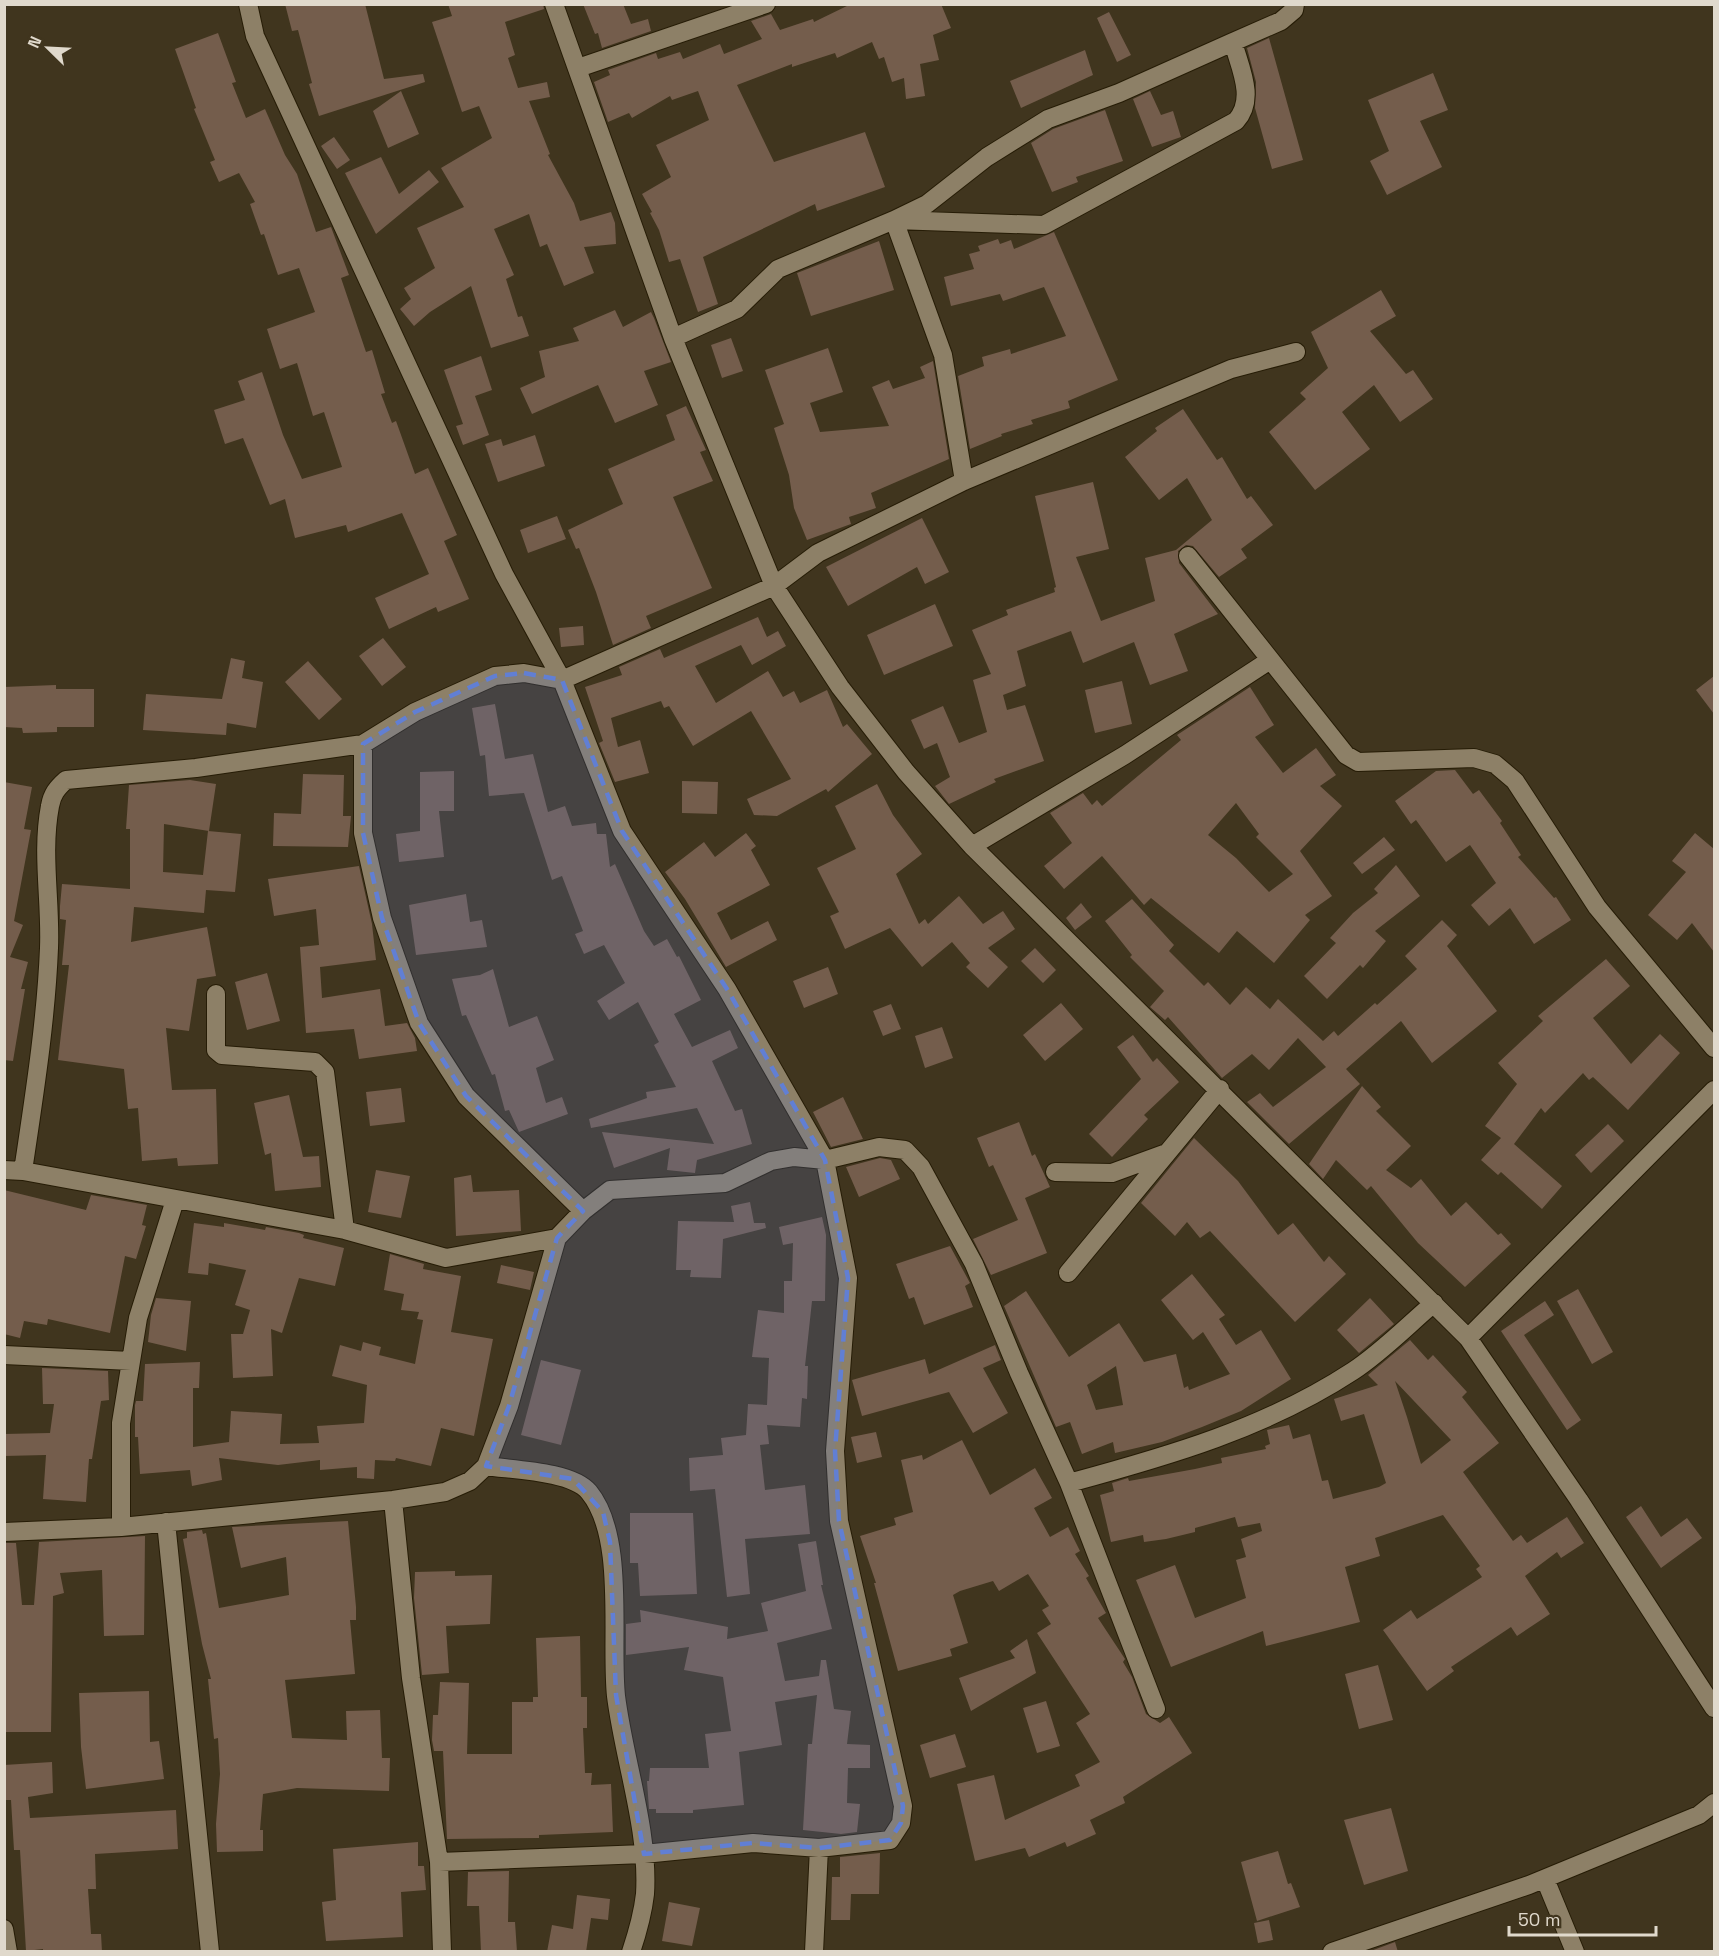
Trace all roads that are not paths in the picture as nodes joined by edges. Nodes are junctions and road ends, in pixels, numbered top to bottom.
1 (248, 4) edge
2 (554, 4) edge
3 (766, 4) edge
4 (1295, 4) edge
5 (1233, 42) junction
6 (578, 68) junction
7 (894, 220) junction
8 (673, 338) junction
9 (1296, 352) dead end
10 (964, 481) junction
11 (1188, 556) dead end
12 (774, 586) junction
13 (1270, 660) junction
14 (562, 680) junction
15 (363, 744) junction
16 (972, 846) junction
17 (216, 994) dead end
18 (1714, 1048) edge
19 (1220, 1089) junction
20 (1714, 1090) edge
21 (1165, 1154) junction
22 (825, 1160) junction
23 (4, 1170) edge
24 (24, 1171) junction
25 (1054, 1172) dead end
26 (176, 1200) junction
27 (583, 1211) junction
28 (345, 1230) junction
29 (556, 1238) junction
30 (1068, 1273) dead end
31 (1434, 1303) junction
32 (1468, 1338) junction
33 (4, 1354) edge
34 (131, 1361) junction
35 (486, 1466) junction
36 (1069, 1483) junction
37 (393, 1500) junction
38 (166, 1522) junction
39 (121, 1527) junction
40 (4, 1532) edge
41 (1714, 1708) edge
42 (1155, 1709) dead end
43 (1714, 1803) edge
44 (819, 1848) junction
45 (644, 1854) junction
46 (438, 1862) junction
47 (1545, 1879) junction
48 (4, 1929) edge
49 (1354, 1948) edge
50 (8, 1952) edge
51 (210, 1952) edge
52 (442, 1952) edge
53 (631, 1952) edge
54 (814, 1952) edge
55 (1332, 1952) edge
56 (1575, 1952) edge

1 - 14 street
2 - 6 street
3 - 6 street
4 - 5 street
5 - 7 street
5 - 7 street
6 - 8 street
7 - 8 street
7 - 10 street
8 - 12 street
9 - 10 street
10 - 12 street
11 - 13 street
12 - 14 street
12 - 16 street
13 - 16 street
13 - 18 street
14 - 15 street
14 - 22 street
15 - 24 street
15 - 27 street
16 - 19 street
17 - 28 street
19 - 21 street
19 - 31 street
20 - 32 street
21 - 25 street
21 - 30 street
22 - 27 street
22 - 36 street
22 - 44 street
23 - 24 street
24 - 26 street
26 - 28 street
26 - 34 street
27 - 29 street
28 - 29 street
29 - 35 street
31 - 32 street
31 - 36 street
32 - 41 street
33 - 34 street
34 - 39 street
35 - 37 street
35 - 45 street
36 - 42 street
37 - 38 street
37 - 46 street
38 - 39 street
38 - 51 street
39 - 40 street
43 - 47 street
44 - 45 street
44 - 54 street
45 - 46 street
45 - 53 street
46 - 52 street
47 - 49 street
47 - 56 street
48 - 50 street
49 - 55 street

